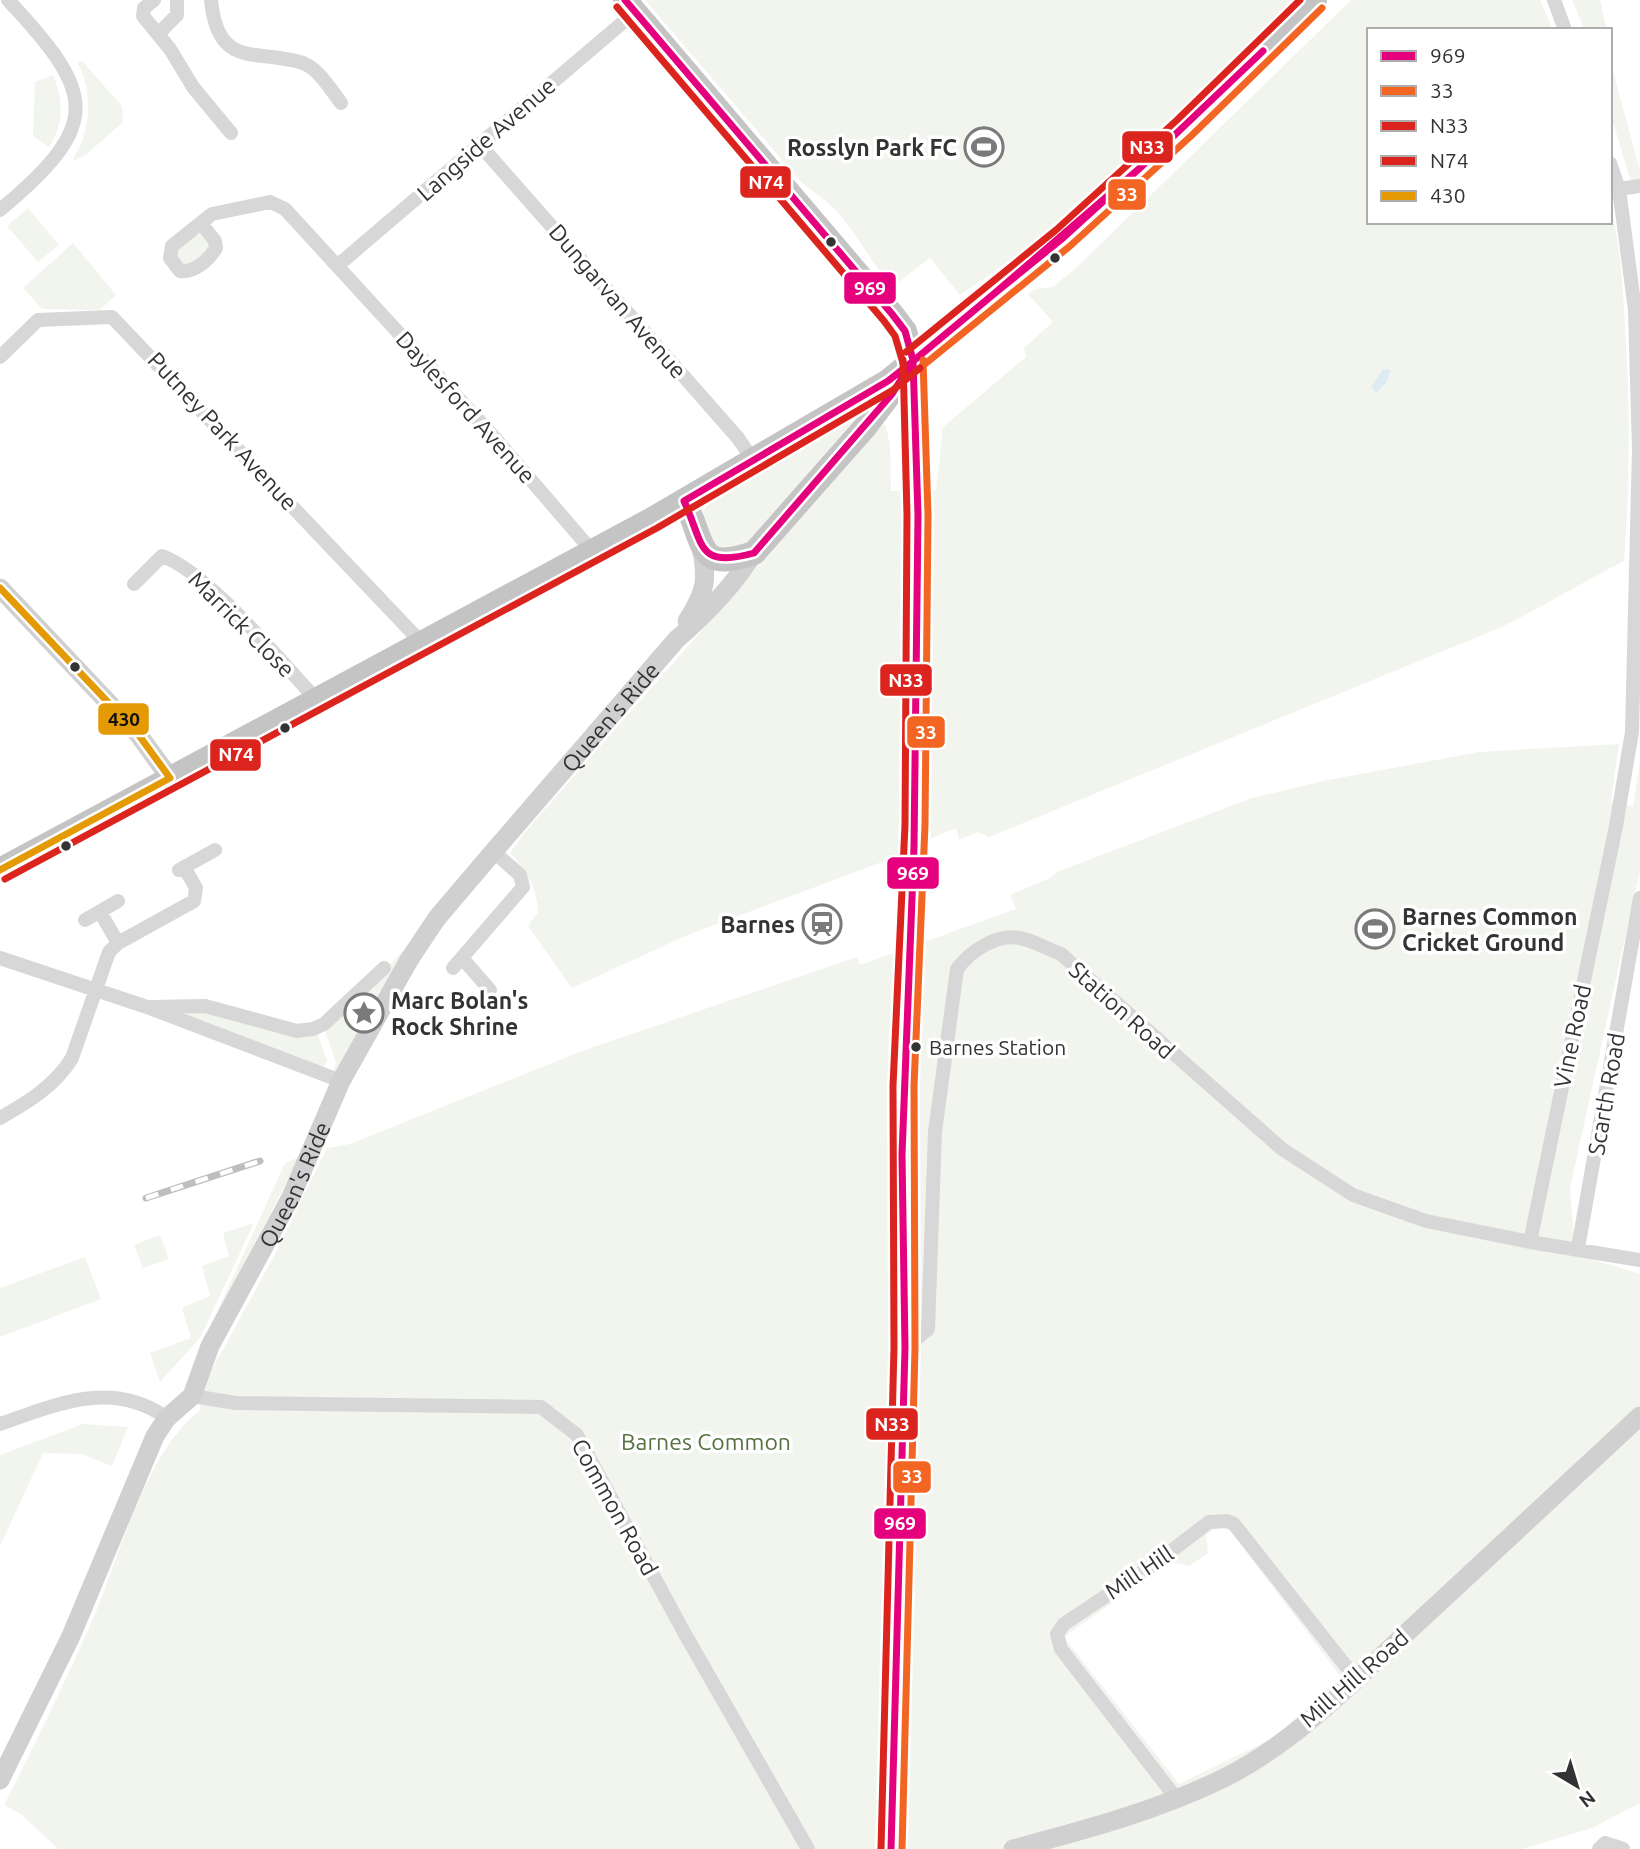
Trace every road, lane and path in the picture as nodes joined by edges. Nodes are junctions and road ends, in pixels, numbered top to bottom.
1 (8, 0) edge
2 (154, 0) edge
3 (177, 0) edge
4 (211, 0) edge
5 (1315, 0) edge
6 (1554, 0) edge
7 (630, 6) edge
8 (1564, 28) edge
9 (158, 34) junction
10 (341, 103) dead end
11 (232, 133) dead end
12 (480, 145) junction
13 (1612, 169) edge
14 (1640, 186) edge
15 (1619, 189) junction
16 (0, 210) edge
17 (201, 223) dead end
18 (337, 266) junction
19 (1638, 310) edge
20 (0, 357) edge
21 (913, 360) junction
22 (753, 460) junction
23 (684, 501) junction
24 (701, 546) junction
25 (592, 551) junction
26 (754, 553) junction
27 (134, 584) dead end
28 (0, 588) edge
29 (676, 640) junction
30 (421, 641) junction
31 (316, 699) junction
32 (170, 778) junction
33 (215, 850) dead end
34 (493, 851) junction
35 (0, 870) edge
36 (1640, 898) edge
37 (118, 901) dead end
38 (100, 912) junction
39 (85, 920) dead end
40 (118, 943) junction
41 (0, 958) edge
42 (383, 968) dead end
43 (96, 990) junction
44 (490, 990) dead end
45 (147, 1007) junction
46 (341, 1081) junction
47 (0, 1118) edge
48 (1530, 1242) junction
49 (1578, 1248) junction
50 (1640, 1260) edge
51 (905, 1348) junction
52 (192, 1396) junction
53 (1640, 1416) edge
54 (167, 1418) junction
55 (0, 1424) edge
56 (1356, 1679) junction
57 (0, 1780) edge
58 (1177, 1798) junction
59 (808, 1849) edge
60 (891, 1849) edge
61 (1013, 1849) edge
62 (1599, 1849) edge
63 (1623, 1849) edge

1 - 16 street
2 - 9 street
3 - 9 street
4 - 10 street
5 - 21 highway
6 - 8 street
7 - 12 street, Langside Avenue
7 - 21 highway
9 - 11 street
12 - 18 street, Langside Avenue
12 - 22 street, Dungarvan Avenue
13 - 15 street, Vine Road
14 - 15 street
15 - 19 street, Vine Road
17 - 18 street, Daylesford Avenue
18 - 25 street, Daylesford Avenue
19 - 48 street, Vine Road
20 - 30 street, Putney Park Avenue
21 - 22 highway
21 - 26 highway, Queen's Ride
21 - 51 main road
22 - 23 highway
23 - 24 highway, Queen's Ride
23 - 25 highway
24 - 26 highway
24 - 29 main road, Queen's Ride
25 - 30 highway
26 - 29 main road, Queen's Ride
27 - 31 street, Marrick Close
28 - 32 main road
29 - 34 main road, Queen's Ride
30 - 31 highway
31 - 32 highway
32 - 35 highway
33 - 40 street
34 - 44 street
34 - 46 main road, Queen's Ride
36 - 49 street, Scarth Road
37 - 38 street
38 - 39 street
38 - 40 street
40 - 43 street
41 - 43 street
42 - 45 street
43 - 45 street
43 - 47 street
45 - 46 street
46 - 52 main road, Queen's Ride
48 - 49 street, Station Road
48 - 51 street, Station Road
49 - 50 street, Station Road
51 - 60 main road
52 - 54 main road, Queen's Ride
52 - 59 street, Common Road
53 - 56 main road, Mill Hill Road
54 - 55 street
54 - 57 main road, Queen's Ride
56 - 58 main road, Mill Hill Road
56 - 58 street, Mill Hill
58 - 61 main road, Mill Hill Road
62 - 63 street

